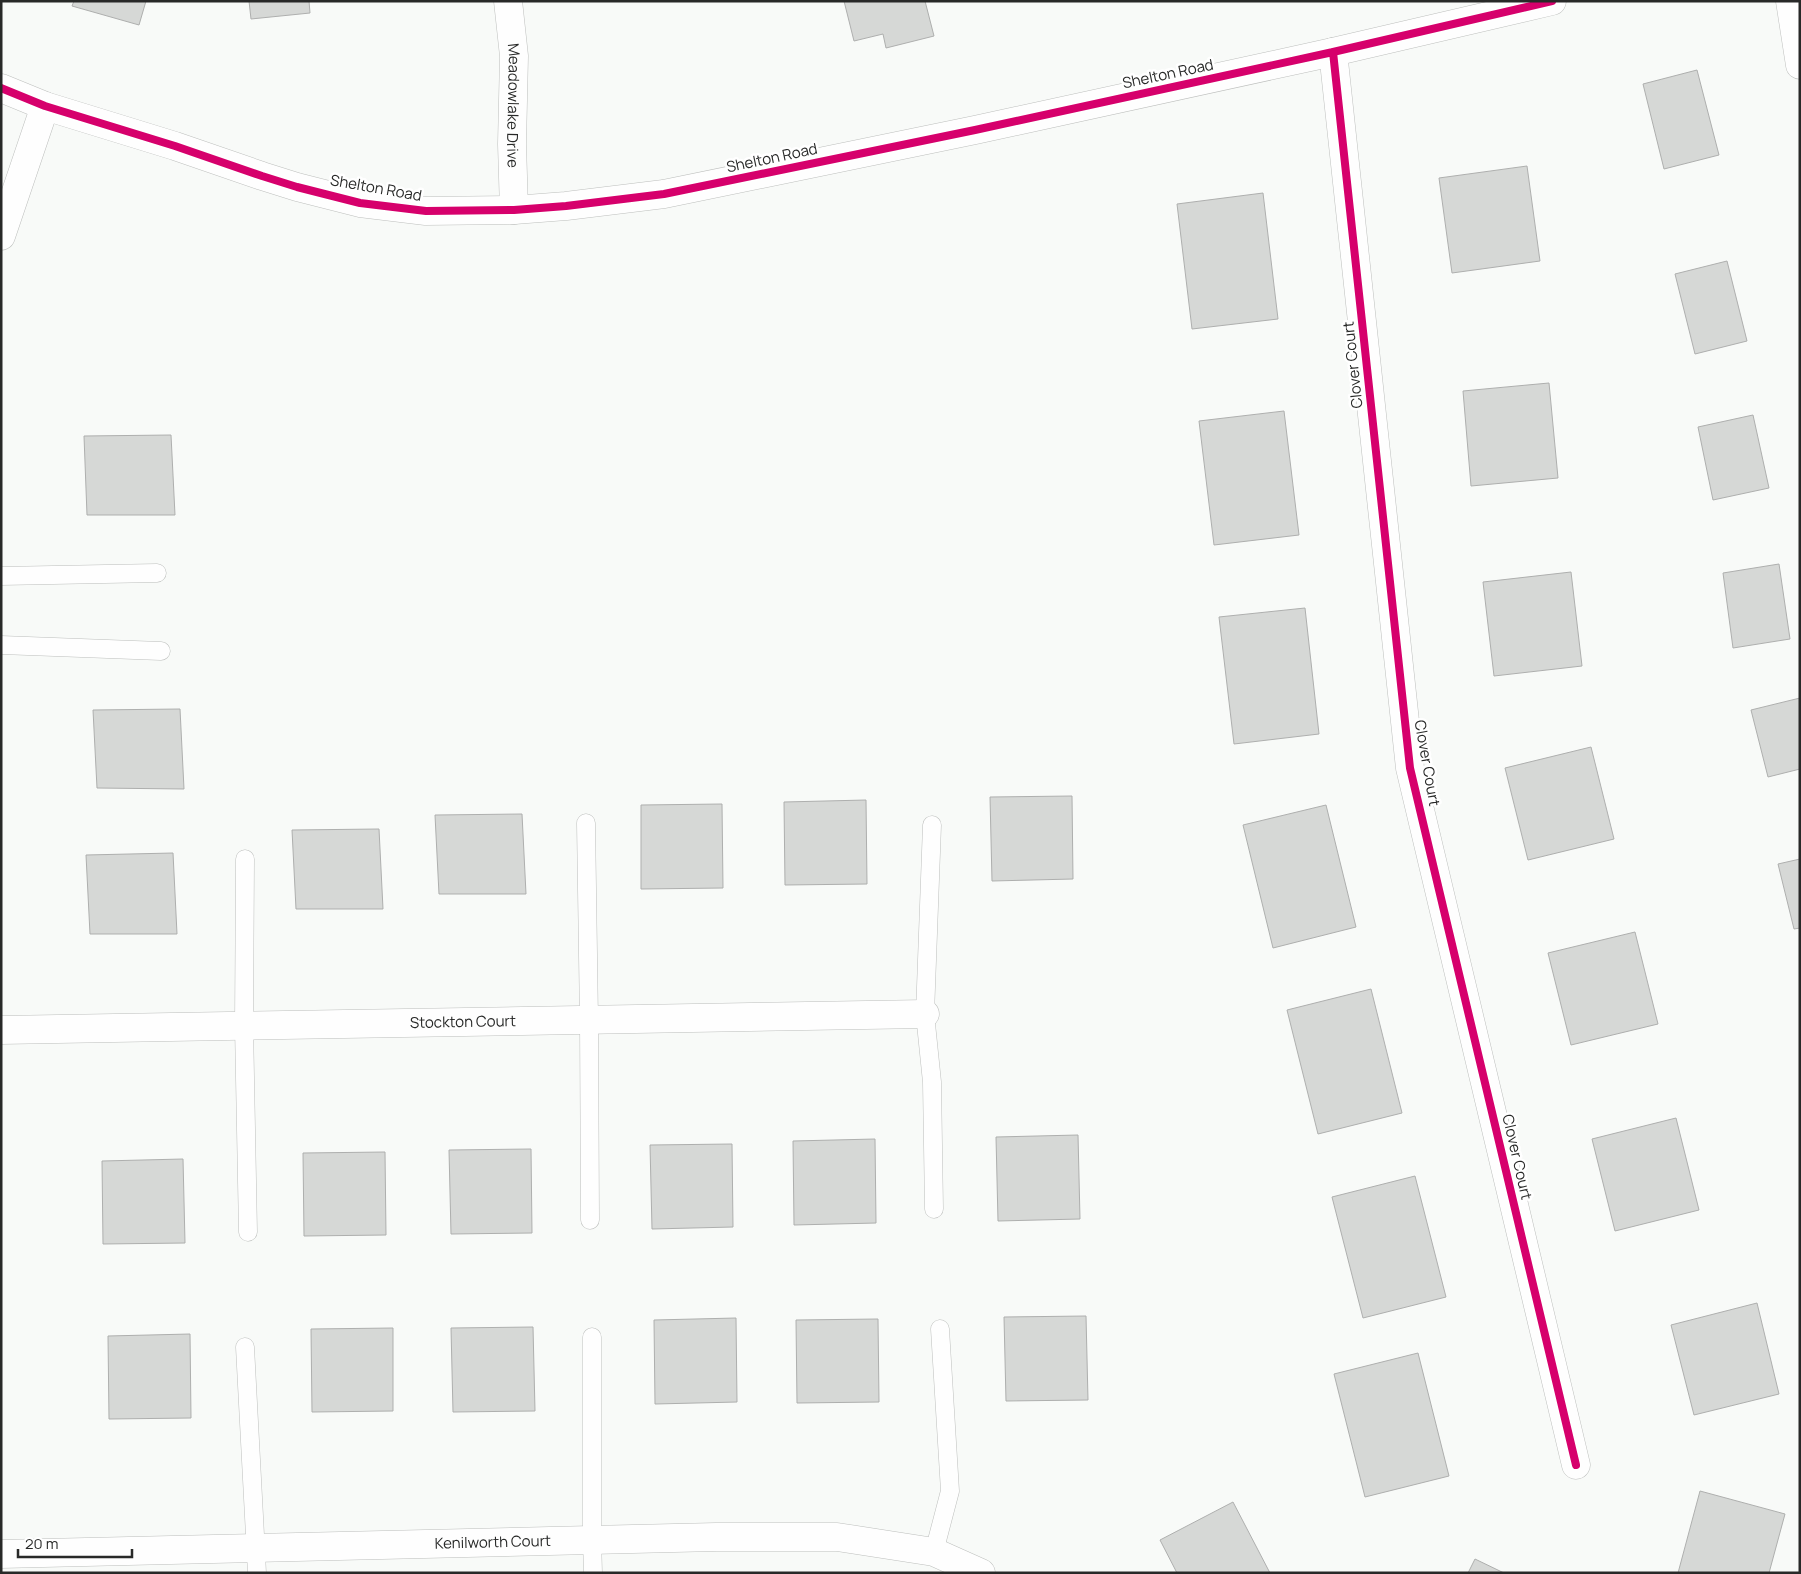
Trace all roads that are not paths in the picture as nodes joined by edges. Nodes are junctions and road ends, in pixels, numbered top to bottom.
1 (508, 1) edge
2 (1790, 1) edge
3 (1536, 3) edge
4 (1334, 52) junction
5 (1800, 65) edge
6 (1, 88) edge
7 (45, 106) junction
8 (514, 210) junction
9 (1, 236) edge
10 (157, 573) dead end
11 (1, 576) edge
12 (1, 646) edge
13 (161, 651) dead end
14 (586, 823) dead end
15 (932, 825) dead end
16 (245, 859) dead end
17 (925, 1014) junction
18 (589, 1020) junction
19 (244, 1026) junction
20 (1, 1030) edge
21 (934, 1210) dead end
22 (590, 1220) dead end
23 (248, 1232) dead end
24 (940, 1329) dead end
25 (592, 1337) dead end
26 (244, 1347) dead end
27 (1576, 1465) dead end
28 (592, 1540) junction
29 (934, 1552) junction
30 (1, 1554) edge
31 (257, 1560) edge
32 (594, 1573) edge
33 (981, 1573) edge

1 - 8 street, Meadowlake Drive
2 - 5 street
3 - 4 street, Shelton Road
4 - 8 street, Shelton Road
4 - 27 street, Clover Court
6 - 7 street, Shelton Road
7 - 8 street, Shelton Road
7 - 9 street
10 - 11 lane
12 - 13 lane
14 - 18 lane
15 - 17 lane
16 - 19 lane
17 - 18 street, Stockton Court
17 - 21 lane
18 - 19 street, Stockton Court
18 - 22 lane
19 - 20 street, Stockton Court
19 - 23 lane
24 - 29 lane
25 - 28 lane
26 - 31 lane
28 - 29 street, Kenilworth Court
28 - 31 street, Kenilworth Court
28 - 32 lane
29 - 33 street, Kenilworth Court
30 - 31 street, Kenilworth Court

